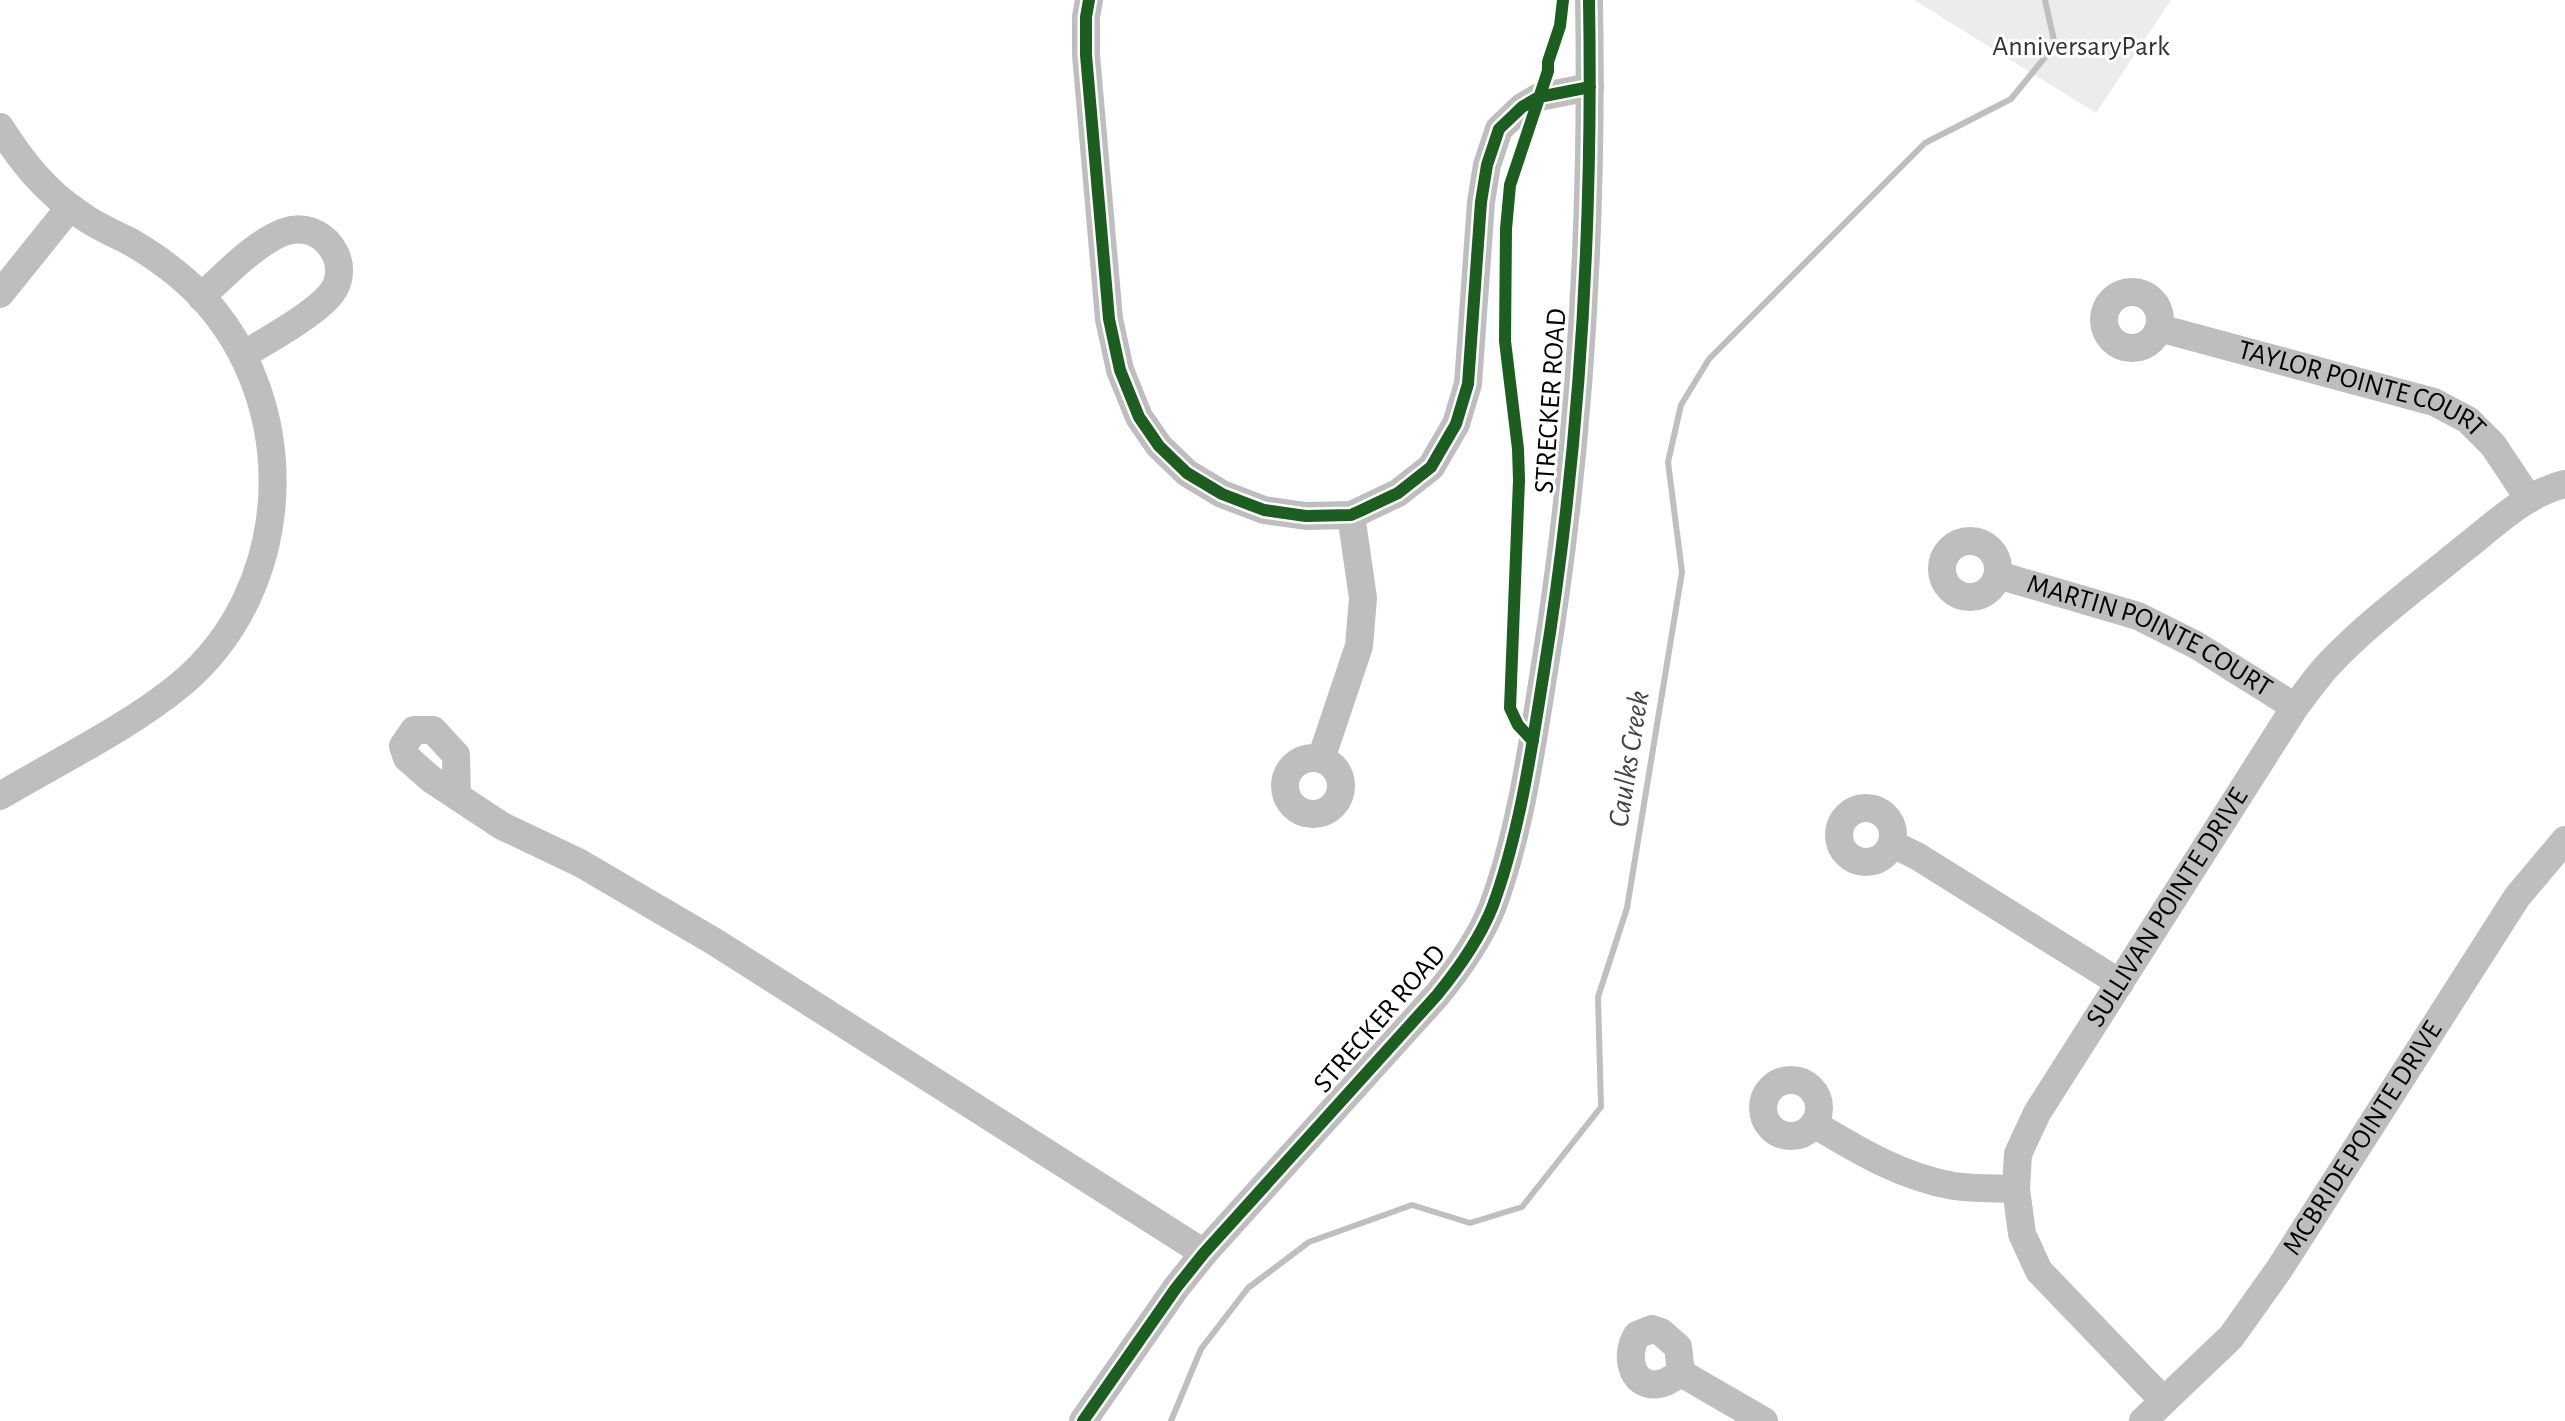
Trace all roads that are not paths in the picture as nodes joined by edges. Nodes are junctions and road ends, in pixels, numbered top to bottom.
1 (1089, 0) edge
2 (1589, 0) edge
3 (1590, 87) junction
4 (0, 127) edge
5 (70, 207) junction
6 (0, 294) edge
7 (201, 297) junction
8 (2159, 328) dead end
9 (243, 355) junction
10 (2565, 484) edge
11 (2529, 499) junction
12 (1351, 515) junction
13 (1998, 575) dead end
14 (2295, 707) junction
15 (1321, 759) dead end
16 (0, 796) edge
17 (457, 796) dead end
18 (2565, 840) edge
19 (1892, 844) dead end
20 (2120, 983) junction
21 (1814, 1124) dead end
22 (2016, 1189) junction
23 (1204, 1253) junction
24 (1681, 1373) dead end
25 (2164, 1401) junction
26 (1083, 1421) edge
27 (1764, 1421) edge
28 (2143, 1421) edge

1 - 12 street
2 - 3 street, STRECKER ROAD
3 - 12 street
3 - 23 street, STRECKER ROAD
4 - 5 street
5 - 6 street
5 - 7 street
7 - 9 street
7 - 9 street
8 - 11 street, TAYLOR POINTE COURT
9 - 16 street
10 - 11 street, SULLIVAN POINTE DRIVE
11 - 14 street, SULLIVAN POINTE DRIVE
12 - 15 street
13 - 14 street, MARTIN POINTE COURT
14 - 20 street, SULLIVAN POINTE DRIVE
17 - 23 street
18 - 25 street, MCBRIDE POINTE DRIVE
19 - 20 street
20 - 22 street, SULLIVAN POINTE DRIVE
21 - 22 street
22 - 25 street, SULLIVAN POINTE DRIVE
23 - 26 street, STRECKER ROAD
24 - 27 street
25 - 28 street, MCBRIDE POINTE DRIVE

